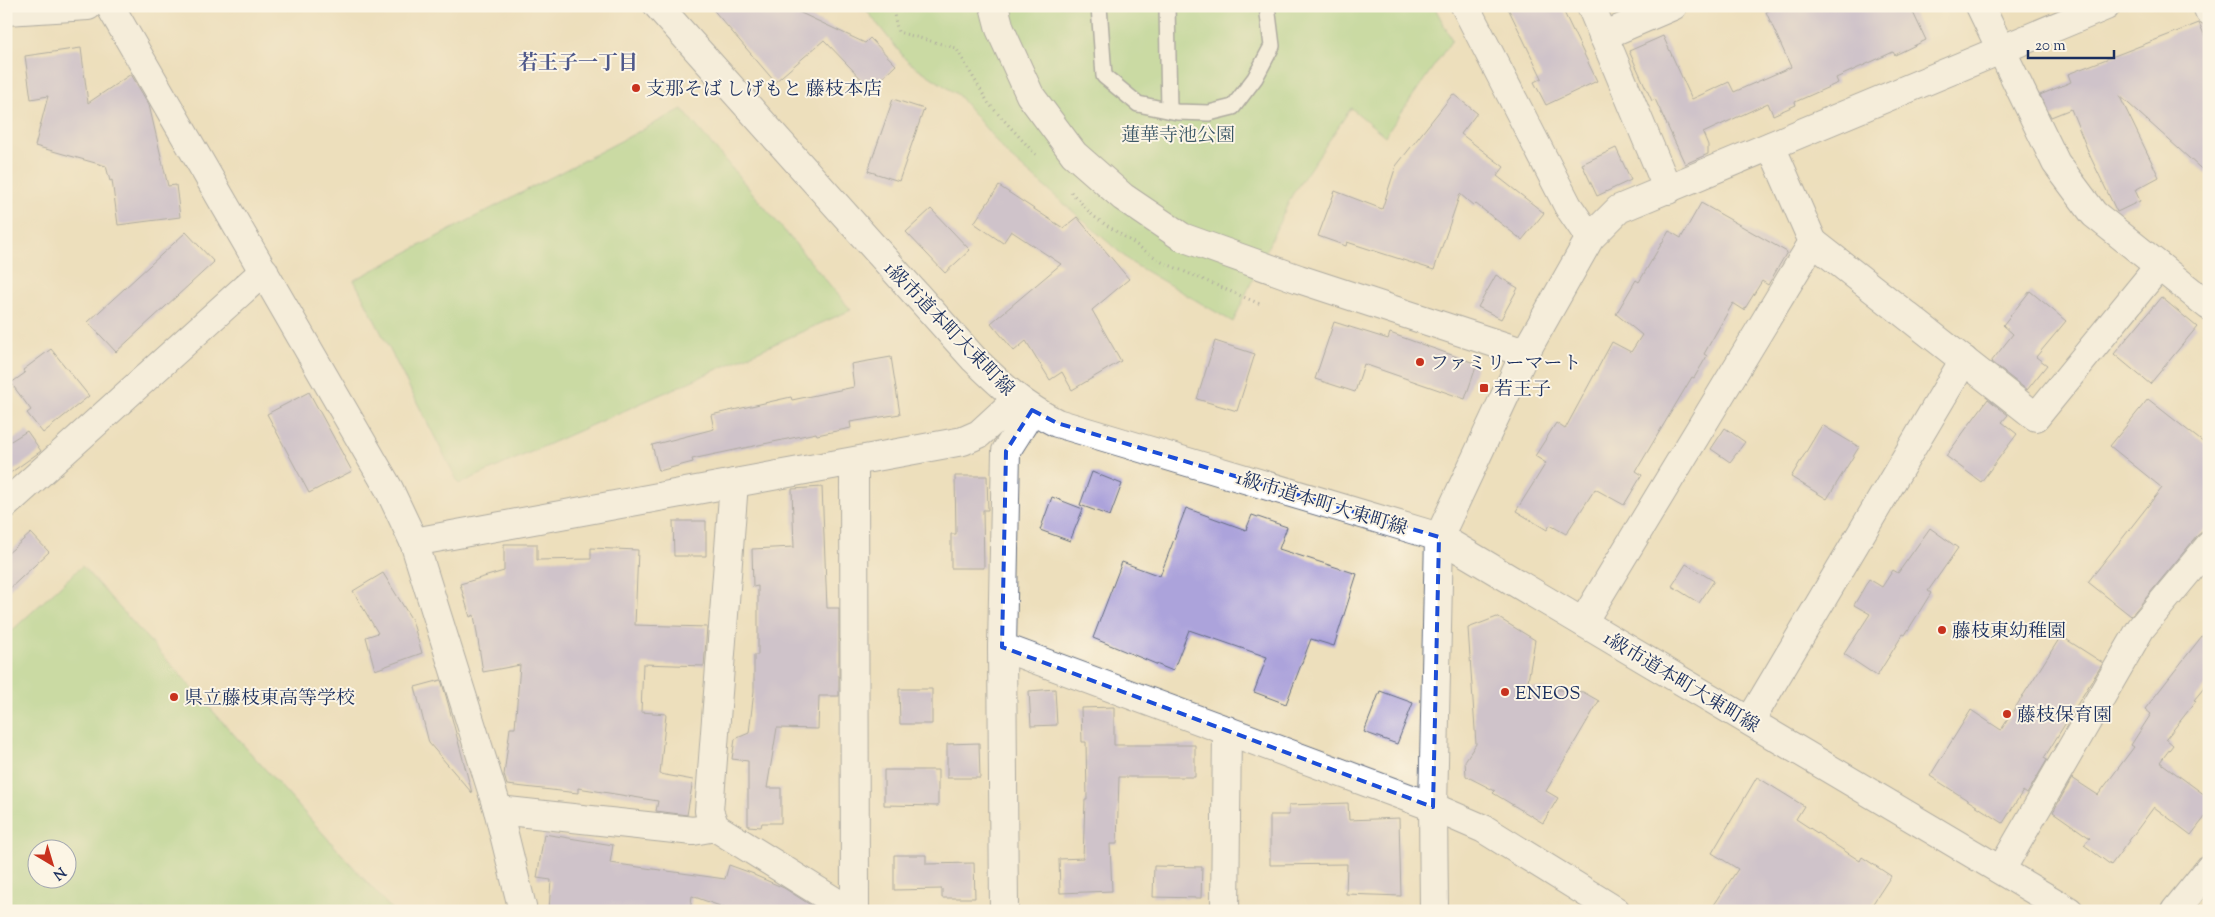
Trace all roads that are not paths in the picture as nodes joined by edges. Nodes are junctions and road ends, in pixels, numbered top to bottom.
1 (88, 6) edge
2 (110, 6) edge
3 (658, 6) edge
4 (994, 6) edge
5 (1098, 6) edge
6 (1167, 6) edge
7 (1267, 6) edge
8 (1465, 6) edge
9 (1591, 6) edge
10 (1673, 6) edge
11 (1980, 6) edge
12 (2106, 6) edge
13 (2206, 6) edge
14 (6, 10) edge
15 (2209, 11) edge
16 (1604, 36) junction
17 (2000, 50) junction
18 (1169, 110) junction
19 (1770, 146) junction
20 (1668, 190) junction
21 (1590, 238) junction
22 (1813, 242) junction
23 (2159, 266) junction
24 (264, 271) junction
25 (2209, 306) edge
26 (1525, 353) junction
27 (1964, 360) junction
28 (1024, 404) junction
29 (854, 462) junction
30 (734, 483) junction
31 (6, 504) edge
32 (1439, 537) junction
33 (414, 542) junction
34 (2209, 546) edge
35 (1583, 622) junction
36 (1002, 647) junction
37 (1750, 721) junction
38 (1227, 730) junction
39 (1433, 808) junction
40 (498, 810) junction
41 (715, 827) junction
42 (2209, 869) edge
43 (2000, 870) junction
44 (523, 911) edge
45 (850, 911) edge
46 (854, 911) edge
47 (1004, 911) edge
48 (1225, 911) edge
49 (1434, 911) edge
50 (1616, 911) edge
51 (2069, 911) edge
52 (2174, 911) edge

1 - 14 street
2 - 24 street
3 - 28 street, 1級市道本町大東町線
4 - 26 street
5 - 18 lane
6 - 18 lane
7 - 18 lane
8 - 21 street
9 - 16 street
10 - 16 street
11 - 17 street
12 - 17 street
13 - 15 street
16 - 20 street
17 - 19 street
17 - 23 street
19 - 20 street
19 - 22 street
20 - 21 street
21 - 26 street
22 - 27 street
22 - 35 street
23 - 25 street
23 - 27 street
24 - 31 street
24 - 33 street
26 - 32 street
27 - 37 street
28 - 29 street
28 - 32 street, 1級市道本町大東町線
28 - 36 street
29 - 30 street
29 - 46 street
30 - 33 street
30 - 41 street
32 - 35 street, 1級市道本町大東町線
32 - 39 street
33 - 40 street
34 - 43 street
35 - 37 street, 1級市道本町大東町線
36 - 38 street
36 - 47 street
37 - 43 street, 1級市道本町大東町線
38 - 39 street
38 - 48 street
39 - 49 street
39 - 50 street
40 - 41 street
40 - 44 street
41 - 45 street
42 - 52 street
43 - 51 street, 1級市道本町大東町線

